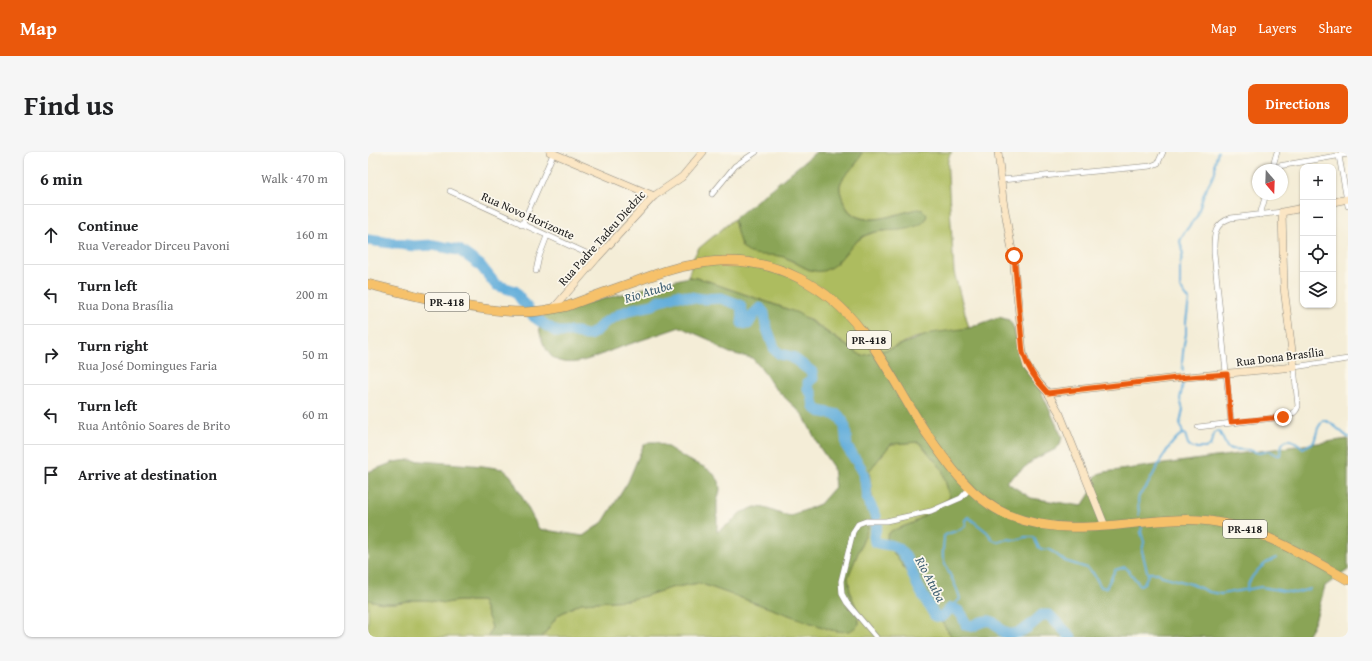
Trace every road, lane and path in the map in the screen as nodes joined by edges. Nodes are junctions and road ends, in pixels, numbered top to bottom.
1 (553, 152) edge
2 (703, 152) edge
3 (756, 152) edge
4 (998, 152) edge
5 (1163, 152) edge
6 (1277, 152) edge
7 (1348, 154) edge
8 (1339, 156) junction
9 (1273, 164) edge
10 (1288, 165) edge
11 (1001, 180) junction
12 (450, 192) dead end
13 (712, 194) dead end
14 (654, 196) junction
15 (1264, 200) edge
16 (1336, 202) edge
17 (1348, 202) edge
18 (1300, 209) edge
19 (1282, 212) junction
20 (1260, 215) junction
21 (522, 225) junction
22 (547, 236) junction
23 (597, 258) junction
24 (536, 271) dead end
25 (368, 284) edge
26 (553, 309) junction
27 (1348, 359) edge
28 (1294, 367) junction
29 (1227, 374) junction
30 (1048, 393) junction
31 (1231, 422) junction
32 (1198, 427) dead end
33 (970, 488) junction
34 (1105, 526) junction
35 (1348, 580) edge
36 (876, 637) edge

1 - 14 street
1 - 21 street
2 - 14 street, Rua Padre Tadeu Diedzic
3 - 13 street
4 - 11 street
5 - 11 street
6 - 9 street
7 - 8 street
8 - 10 street
8 - 17 street
11 - 30 street
12 - 21 street, Rua Novo Horizonte
14 - 23 street, Rua Padre Tadeu Diedzic
15 - 20 street
16 - 17 street
18 - 19 street
19 - 20 street
19 - 28 street
20 - 29 street
21 - 22 street, Rua Novo Horizonte
22 - 23 street, Rua Novo Horizonte
22 - 24 street
23 - 26 street, Rua Padre Tadeu Diedzic
25 - 26 highway, PR-418
26 - 33 highway, PR-418
27 - 28 street, Rua Dona Brasília
28 - 29 street, Rua Dona Brasília
28 - 31 street
29 - 30 street, Rua Dona Brasília
29 - 31 street
30 - 34 street
31 - 32 street
33 - 34 highway, PR-418
33 - 36 street
34 - 35 highway, PR-418

